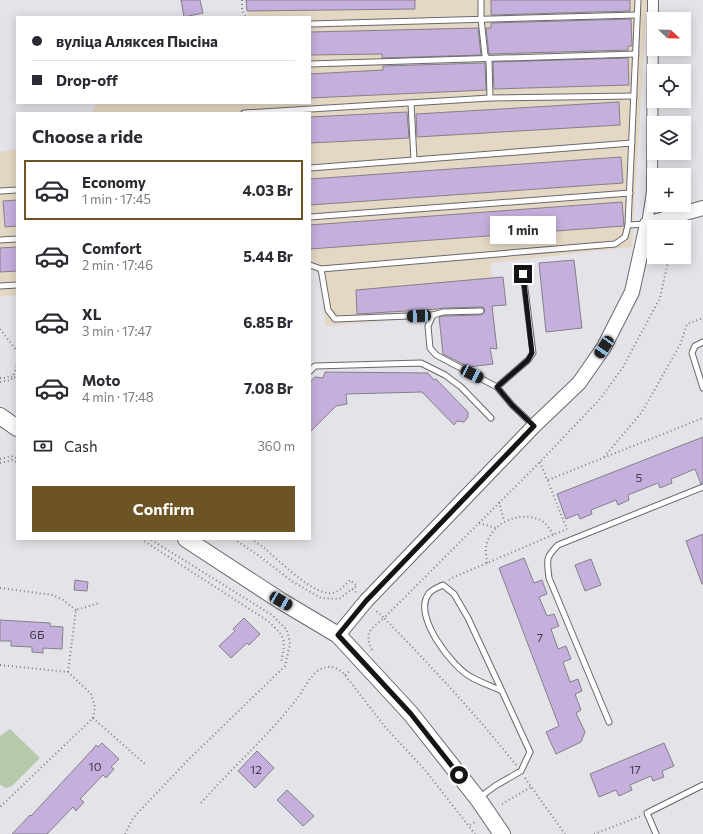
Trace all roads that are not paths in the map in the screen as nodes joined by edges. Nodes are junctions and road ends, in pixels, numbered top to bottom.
1 (481, 0) edge
2 (638, 0) edge
3 (653, 0) edge
4 (637, 15) junction
5 (481, 19) junction
6 (311, 24) edge
7 (636, 54) junction
8 (486, 58) junction
9 (311, 64) edge
10 (634, 96) junction
11 (490, 98) junction
12 (411, 103) junction
13 (261, 112) edge
14 (632, 143) junction
15 (414, 160) junction
16 (311, 168) edge
17 (16, 190) edge
18 (0, 191) edge
19 (630, 193) junction
20 (703, 208) edge
21 (311, 217) edge
22 (648, 220) edge
23 (661, 220) edge
24 (647, 224) joint
25 (628, 225) junction
26 (16, 239) edge
27 (0, 240) edge
28 (311, 265) edge
29 (320, 269) junction
30 (523, 274) dead end
31 (16, 285) edge
32 (0, 286) edge
33 (481, 311) dead end
34 (433, 315) junction
35 (703, 342) edge
36 (311, 370) edge
37 (497, 387) junction
38 (703, 388) edge
39 (0, 416) edge
40 (491, 418) dead end
41 (534, 426) junction
42 (16, 427) edge
43 (703, 487) edge
44 (188, 540) edge
45 (338, 635) junction
46 (502, 691) junction
47 (609, 722) dead end
48 (703, 785) edge
49 (478, 799) junction
50 (502, 834) edge
51 (656, 834) edge

1 - 5 lane
2 - 4 lane
3 - 22 street
4 - 5 lane
4 - 7 lane
5 - 6 lane
5 - 8 lane
7 - 8 lane
7 - 10 lane
8 - 9 lane
8 - 11 lane
10 - 11 lane
10 - 14 lane
11 - 12 lane
12 - 13 lane
12 - 15 lane
14 - 15 lane
14 - 19 lane
15 - 16 lane
17 - 18 lane
19 - 21 lane
19 - 25 lane
20 - 23 main road
24 - 25 lane
24 - 41 main road
25 - 29 lane
26 - 27 lane
28 - 29 lane
29 - 34 lane
30 - 37 lane
31 - 32 lane
33 - 34 lane
34 - 37 lane
35 - 38 lane
36 - 40 lane
37 - 41 lane
39 - 42 main road
41 - 45 main road
43 - 47 lane
44 - 45 main road
45 - 49 main road
46 - 46 lane
46 - 49 lane
48 - 51 lane
49 - 50 main road

